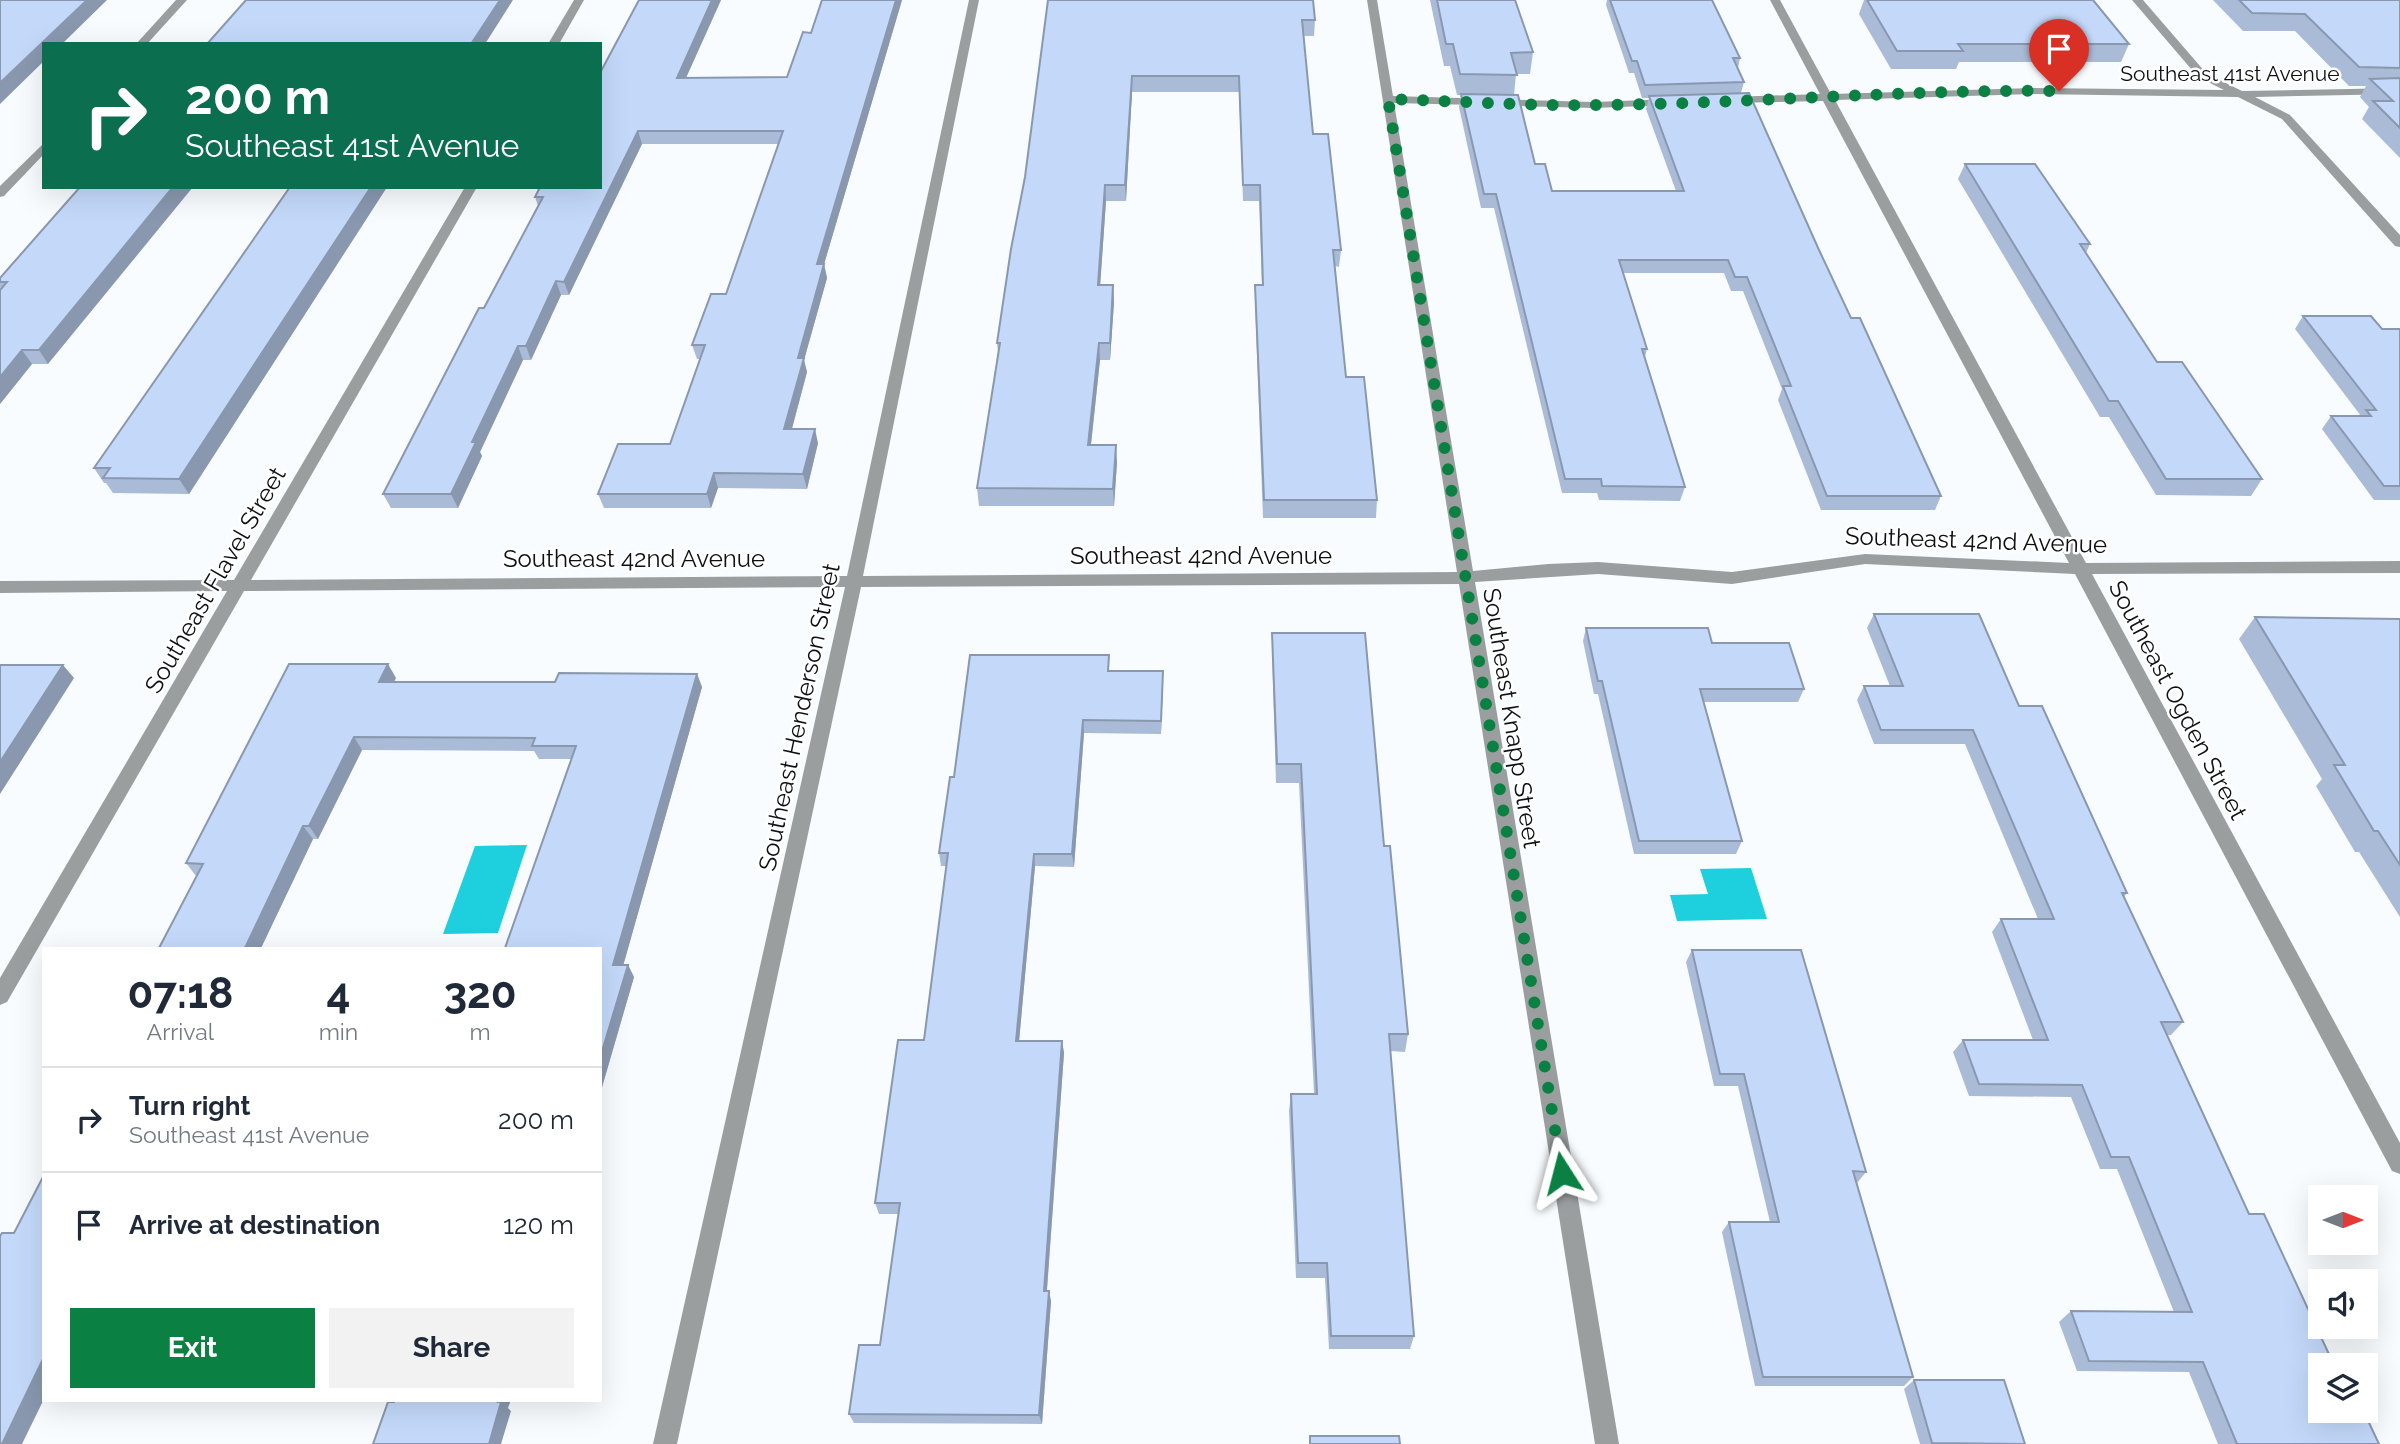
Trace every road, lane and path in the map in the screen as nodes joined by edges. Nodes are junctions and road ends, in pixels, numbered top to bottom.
1 (182, 0) edge
2 (579, 0) edge
3 (974, 0) edge
4 (1372, 0) edge
5 (1775, 0) edge
6 (2137, 0) edge
7 (143, 42) edge
8 (554, 42) edge
9 (2400, 91) edge
10 (2240, 94) junction
11 (1826, 98) junction
12 (1388, 99) junction
13 (1720, 100) edge
14 (1681, 101) edge
15 (42, 149) edge
16 (470, 189) edge
17 (0, 193) edge
18 (2400, 243) edge
19 (2400, 567) edge
20 (2079, 569) junction
21 (1464, 578) junction
22 (854, 582) junction
23 (241, 586) junction
24 (0, 587) edge
25 (0, 996) edge
26 (2400, 1164) edge
27 (665, 1444) edge
28 (1607, 1444) edge

1 - 7 street
2 - 8 street
3 - 22 street, Southeast Henderson Street
4 - 12 street, Southeast Knapp Street
5 - 11 street, Southeast Ogden Street
6 - 10 street
9 - 10 street, Southeast 41st Avenue
10 - 11 street, Southeast 41st Avenue
10 - 18 street
11 - 13 street, Southeast 41st Avenue
11 - 20 street, Southeast Ogden Street
12 - 14 street
12 - 21 street, Southeast Knapp Street
15 - 17 street
16 - 23 street, Southeast Flavel Street
19 - 20 street, Southeast 42nd Avenue
20 - 21 street, Southeast 42nd Avenue
20 - 26 street, Southeast Ogden Street
21 - 22 street, Southeast 42nd Avenue
21 - 28 street, Southeast Knapp Street
22 - 23 street, Southeast 42nd Avenue
22 - 27 street, Southeast Henderson Street
23 - 24 street, Southeast 42nd Avenue
23 - 25 street, Southeast Flavel Street

